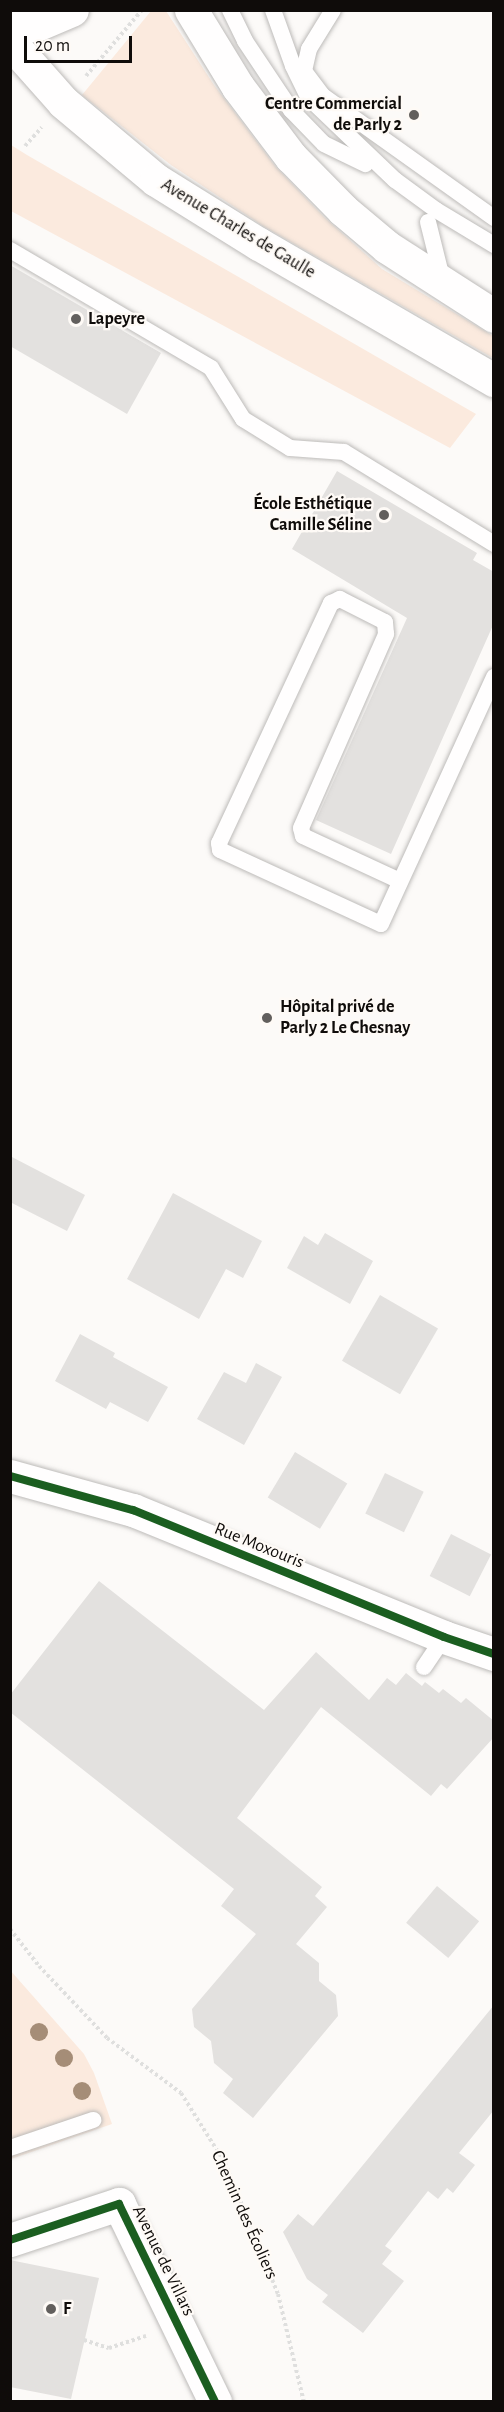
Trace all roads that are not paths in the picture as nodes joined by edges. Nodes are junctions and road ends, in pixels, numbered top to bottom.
1 (72, 10) edge
2 (191, 10) edge
3 (230, 10) edge
4 (273, 10) edge
5 (333, 10) edge
6 (10, 28) edge
7 (10, 42) edge
8 (364, 164) dead end
9 (494, 218) edge
10 (428, 222) dead end
11 (494, 245) edge
12 (10, 250) edge
13 (444, 285) junction
14 (494, 316) edge
15 (494, 380) edge
16 (494, 544) edge
17 (494, 677) edge
18 (400, 881) junction
19 (10, 1476) edge
20 (444, 1637) junction
21 (494, 1654) edge
22 (424, 1667) dead end
23 (93, 2120) dead end
24 (10, 2148) edge
25 (10, 2240) edge
26 (215, 2402) edge

1 - 6 main road
2 - 13 main road
3 - 8 lane
4 - 11 lane
5 - 9 lane
7 - 15 main road, Avenue Charles de Gaulle
10 - 13 lane
12 - 16 lane
13 - 14 main road
17 - 18 lane
18 - 18 lane
19 - 20 main road, Rue Moxouris
20 - 21 main road, Rue Moxouris
20 - 22 lane
23 - 24 lane
25 - 26 main road, Avenue de Villars

